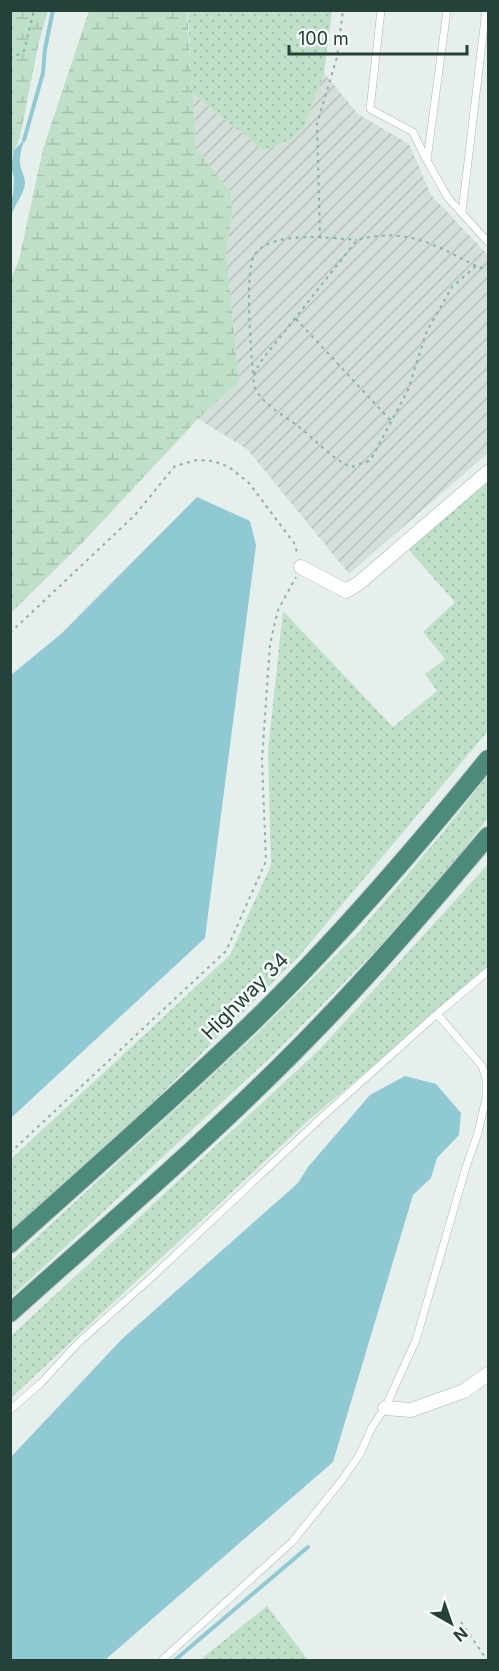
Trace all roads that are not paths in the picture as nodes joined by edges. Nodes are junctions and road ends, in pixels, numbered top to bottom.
1 (381, 10) edge
2 (447, 10) edge
3 (486, 10) edge
4 (426, 160) junction
5 (462, 212) junction
6 (489, 242) edge
7 (489, 472) edge
8 (301, 567) road end
9 (489, 759) edge
10 (489, 836) edge
11 (489, 971) edge
12 (437, 1014) junction
13 (10, 1244) edge
14 (10, 1313) edge
15 (489, 1374) edge
16 (386, 1408) junction
17 (10, 1410) edge
18 (162, 1660) edge

1 - 4 lane
2 - 4 lane
3 - 5 lane
4 - 5 lane
5 - 6 lane
7 - 8 street
9 - 13 highway, Highway 34
10 - 14 highway
11 - 12 lane
12 - 16 lane
12 - 17 lane
15 - 16 street
16 - 18 lane

